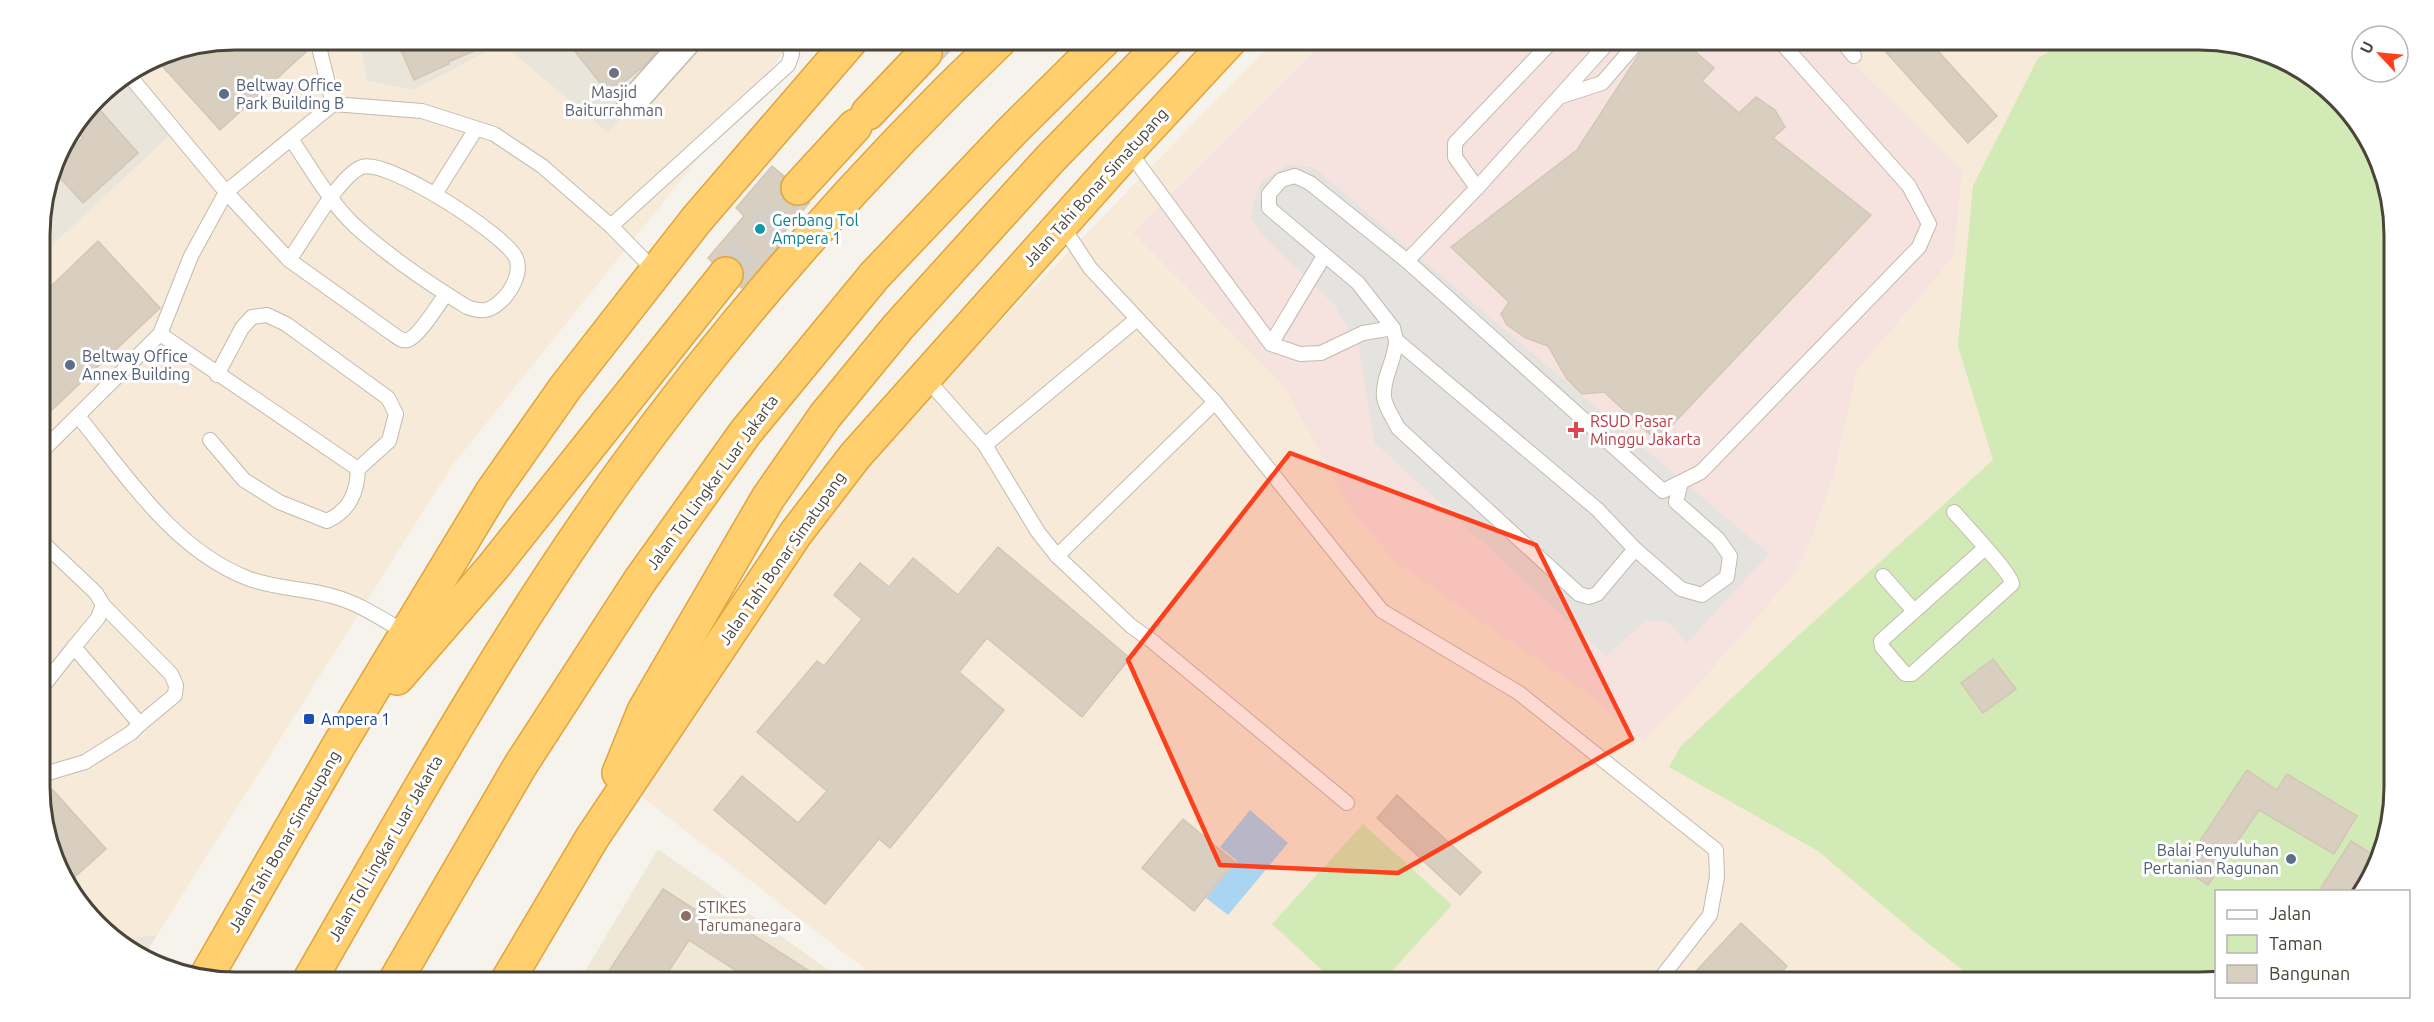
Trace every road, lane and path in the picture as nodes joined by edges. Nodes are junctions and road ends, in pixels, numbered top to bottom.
1 (319, 49) edge
2 (677, 49) edge
3 (790, 49) edge
4 (843, 49) edge
5 (991, 49) edge
6 (1095, 49) edge
7 (1157, 49) edge
8 (1222, 49) edge
9 (1544, 49) edge
10 (1602, 49) edge
11 (1631, 49) edge
12 (1787, 49) edge
13 (1848, 49) edge
14 (925, 53) dead end
15 (1854, 56) dead end
16 (133, 80) edge
17 (1559, 97) junction
18 (333, 104) junction
19 (631, 104) dead end
20 (476, 129) junction
21 (291, 139) junction
22 (1128, 150) junction
23 (798, 188) tunnel mouth
24 (1478, 188) junction
25 (226, 192) junction
26 (435, 194) junction
27 (331, 197) junction
28 (1061, 224) junction
29 (610, 226) junction
30 (1324, 256) junction
31 (289, 260) junction
32 (1407, 261) junction
33 (656, 272) junction
34 (726, 274) tunnel mouth
35 (446, 294) junction
36 (1137, 319) junction
37 (160, 334) junction
38 (1394, 334) junction
39 (1271, 344) junction
40 (217, 375) junction
41 (925, 377) junction
42 (1215, 402) junction
43 (78, 416) junction
44 (210, 440) dead end
45 (50, 443) edge
46 (986, 445) junction
47 (358, 469) junction
48 (1681, 482) junction
49 (1954, 512) dead end
50 (1985, 548) junction
51 (50, 549) edge
52 (1635, 549) junction
53 (1057, 556) junction
54 (1883, 576) dead end
55 (103, 605) junction
56 (1914, 611) junction
57 (406, 633) junction
58 (74, 647) junction
59 (50, 677) edge
60 (140, 724) junction
61 (339, 745) junction
62 (50, 772) edge
63 (1347, 803) dead end
64 (592, 838) junction
65 (244, 914) junction
66 (210, 970) edge
67 (224, 972) edge
68 (314, 972) edge
69 (400, 972) edge
70 (513, 972) edge
71 (1666, 972) edge

1 - 18 lane
2 - 19 street
3 - 29 lane
4 - 33 highway, Jalan Tahi Bonar Simatupang
5 - 68 highway, Jalan Tol Lingkar Luar Jakarta
6 - 69 highway, Jalan Tol Lingkar Luar Jakarta
7 - 64 highway
8 - 22 highway, Jalan Tahi Bonar Simatupang
9 - 24 lane
10 - 17 lane
11 - 17 lane
12 - 48 lane
13 - 15 lane
14 - 23 highway
16 - 25 lane
17 - 24 lane
18 - 20 lane
18 - 21 lane
20 - 26 lane
20 - 29 lane
21 - 25 lane
21 - 27 lane
22 - 28 highway, Jalan Tahi Bonar Simatupang
22 - 39 lane
24 - 32 lane
25 - 31 lane
25 - 37 lane
26 - 27 lane
26 - 35 lane
27 - 31 lane
27 - 35 lane
28 - 36 lane
28 - 41 highway, Jalan Tahi Bonar Simatupang
29 - 33 lane
30 - 32 lane
30 - 38 lane
30 - 39 lane
31 - 35 lane
32 - 48 lane
33 - 57 highway, Jalan Tahi Bonar Simatupang
34 - 61 highway
36 - 42 lane
36 - 46 lane
37 - 40 lane
37 - 43 lane
38 - 39 lane
38 - 52 lane
38 - 52 lane
40 - 47 lane
40 - 47 lane
41 - 46 lane
41 - 64 highway, Jalan Tahi Bonar Simatupang
42 - 53 lane
42 - 71 lane
43 - 45 lane
43 - 57 lane
44 - 47 lane
46 - 53 lane
48 - 52 lane
49 - 50 lane
50 - 56 lane
50 - 56 lane
51 - 55 lane
53 - 63 lane
54 - 56 lane
55 - 58 lane
55 - 60 lane
57 - 61 highway, Jalan Tahi Bonar Simatupang
58 - 59 lane
58 - 60 lane
60 - 62 lane
61 - 65 highway, Jalan Tahi Bonar Simatupang
64 - 70 highway, Jalan Tahi Bonar Simatupang
65 - 66 highway, Jalan Tahi Bonar Simatupang
65 - 67 highway

